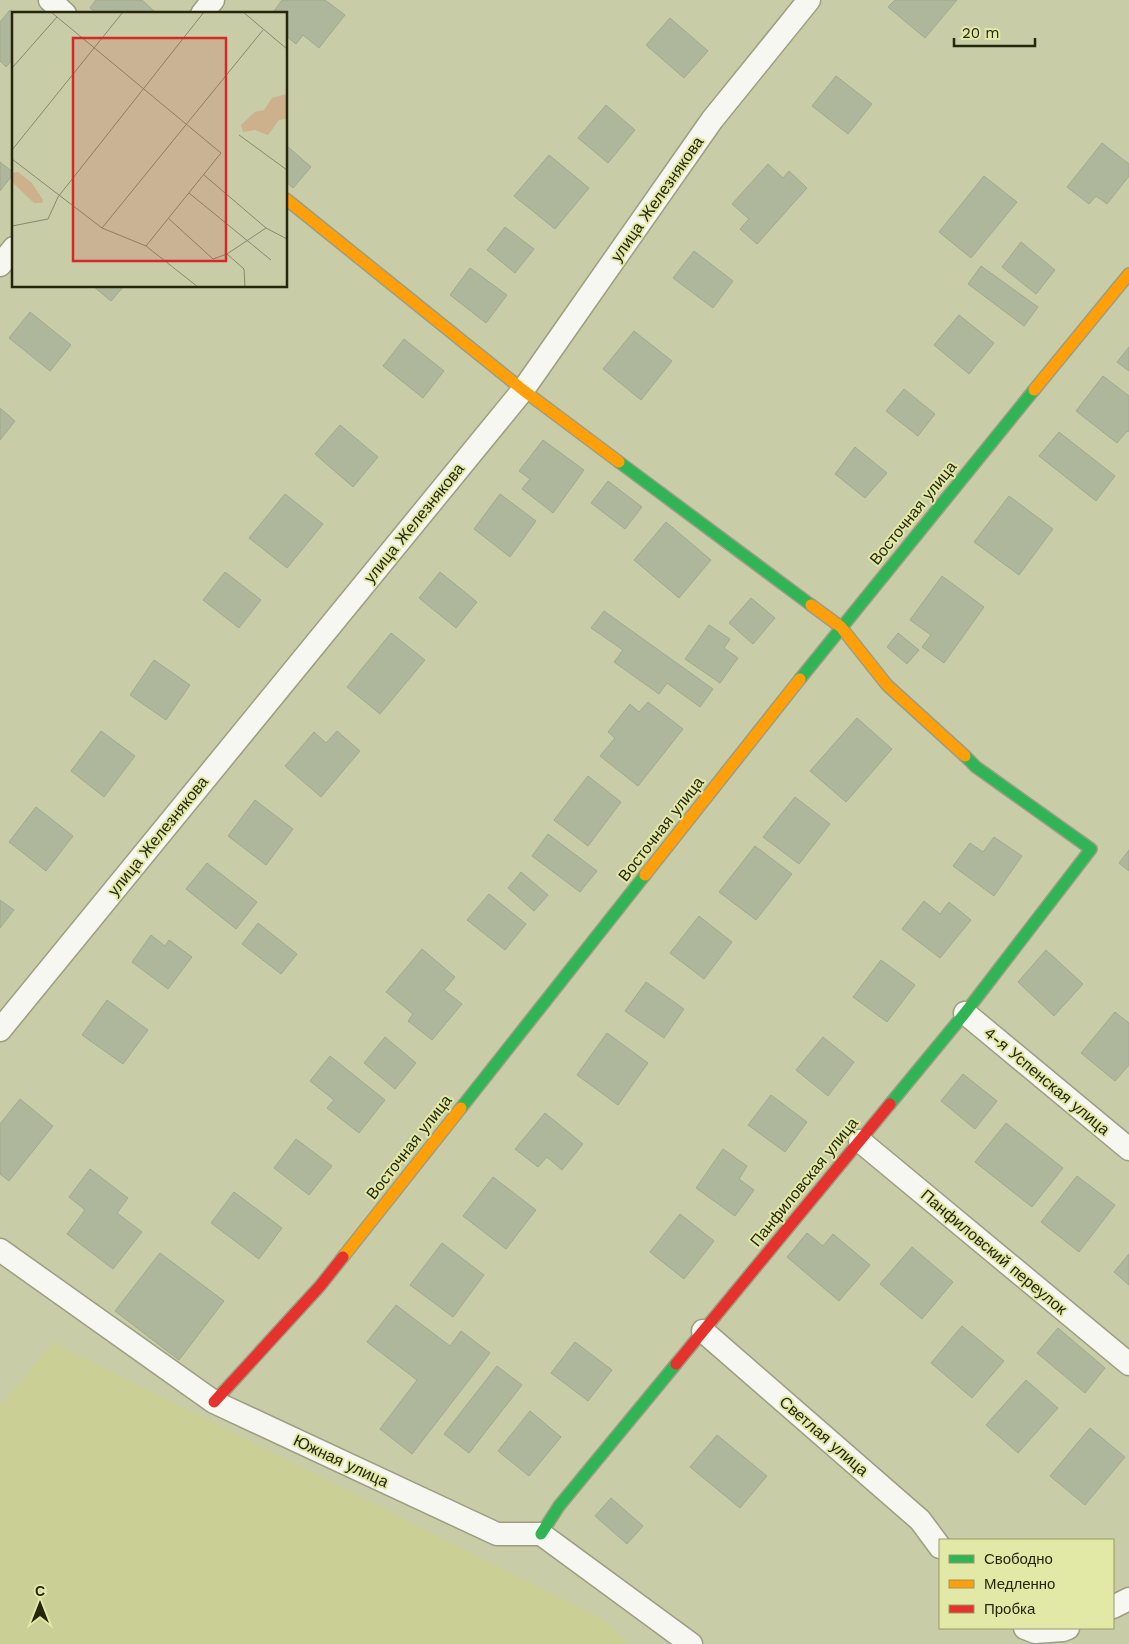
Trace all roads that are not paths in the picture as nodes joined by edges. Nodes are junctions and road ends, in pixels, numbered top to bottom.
1 (50, 0) edge
2 (213, 0) edge
3 (809, 0) edge
4 (63, 12) edge
5 (204, 12) edge
6 (288, 201) edge
7 (12, 250) edge
8 (0, 265) edge
9 (1129, 274) edge
10 (523, 390) junction
11 (841, 627) junction
12 (965, 1013) junction
13 (0, 1030) edge
14 (860, 1141) junction
15 (1129, 1149) edge
16 (0, 1250) edge
17 (703, 1331) junction
18 (1129, 1364) edge
19 (214, 1402) junction
20 (541, 1534) junction
21 (939, 1546) edge
22 (1129, 1600) edge
23 (1114, 1607) edge
24 (1028, 1629) edge
25 (1066, 1629) edge
26 (691, 1644) edge

1 - 4 street
2 - 5 street
3 - 10 street, улица Железнякова
6 - 10 street
7 - 8 street
9 - 11 street, Восточная улица
10 - 11 street
10 - 13 street, улица Железнякова
11 - 12 street, Панфиловская улица
11 - 19 street, Восточная улица
12 - 14 street, Панфиловская улица
12 - 15 street, 4-я Успенская улица
14 - 17 street, Панфиловская улица
14 - 18 street, Панфиловский переулок
16 - 19 street, Южная улица
17 - 20 street, Панфиловская улица
17 - 21 street, Светлая улица
19 - 20 street, Южная улица
20 - 26 street
22 - 23 street
24 - 25 street

